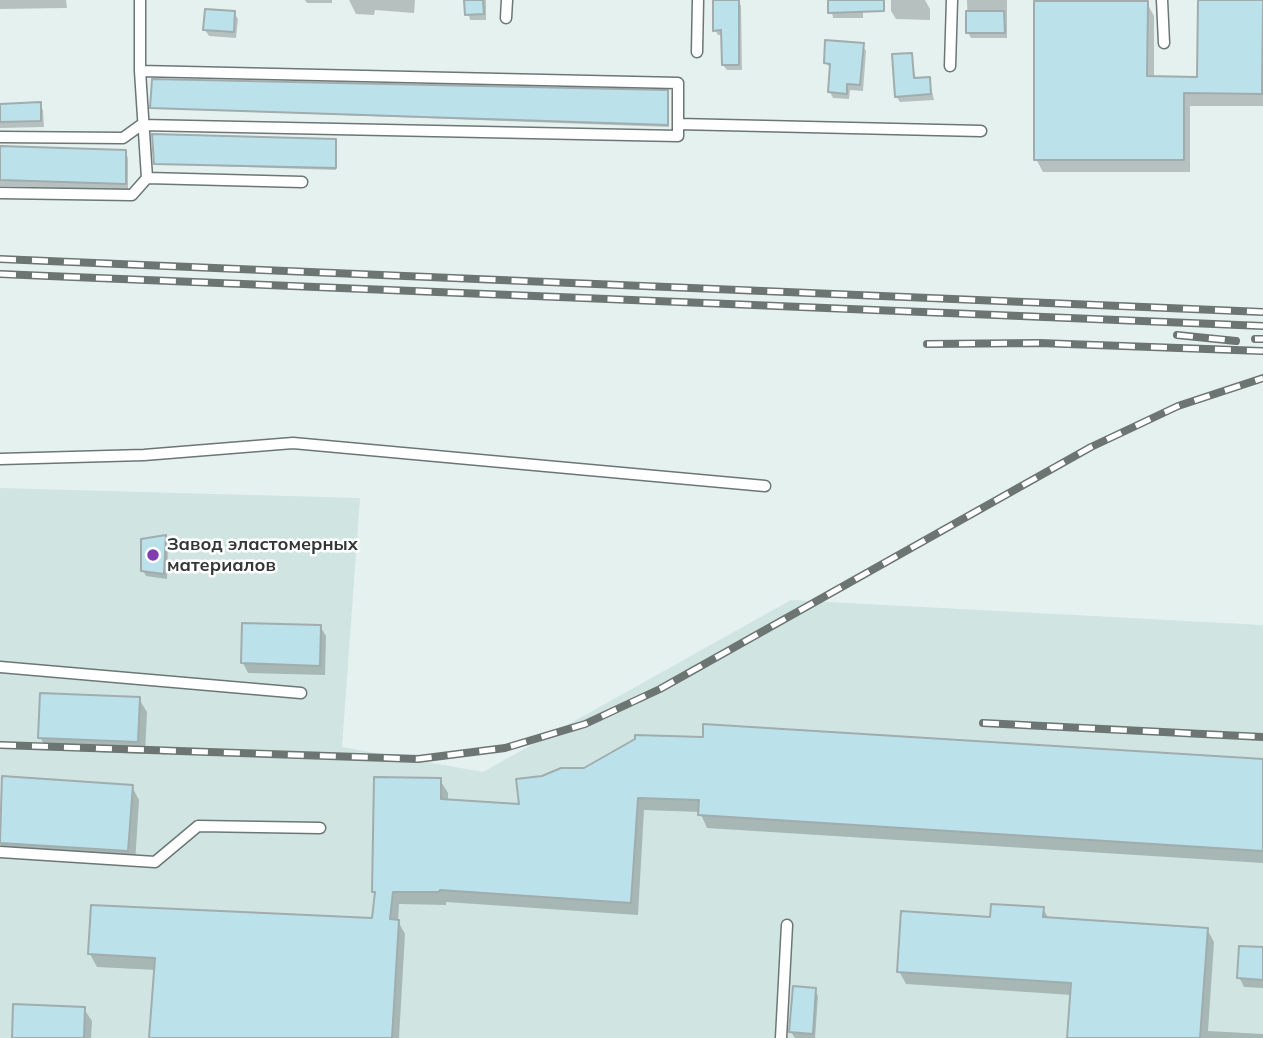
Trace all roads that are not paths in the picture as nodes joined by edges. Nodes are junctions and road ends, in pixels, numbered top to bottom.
1 (140, 0) edge
2 (507, 0) edge
3 (698, 0) edge
4 (952, 0) edge
5 (1162, 0) edge
6 (506, 18) dead end
7 (1164, 43) dead end
8 (697, 52) dead end
9 (950, 66) dead end
10 (139, 71) junction
11 (678, 124) junction
12 (141, 125) junction
13 (981, 131) dead end
14 (0, 137) edge
15 (147, 178) junction
16 (302, 182) dead end
17 (0, 193) edge
18 (0, 459) edge
19 (765, 486) dead end
20 (0, 667) edge
21 (301, 693) dead end
22 (320, 828) dead end
23 (0, 852) edge
24 (787, 925) dead end
25 (781, 1038) edge

1 - 10 lane
2 - 6 lane
3 - 8 lane
4 - 9 lane
5 - 7 lane
10 - 11 lane
10 - 12 lane
11 - 12 lane
11 - 13 lane
12 - 14 lane
12 - 15 lane
15 - 16 lane
15 - 17 lane
18 - 19 lane
20 - 21 lane
22 - 23 lane
24 - 25 lane

